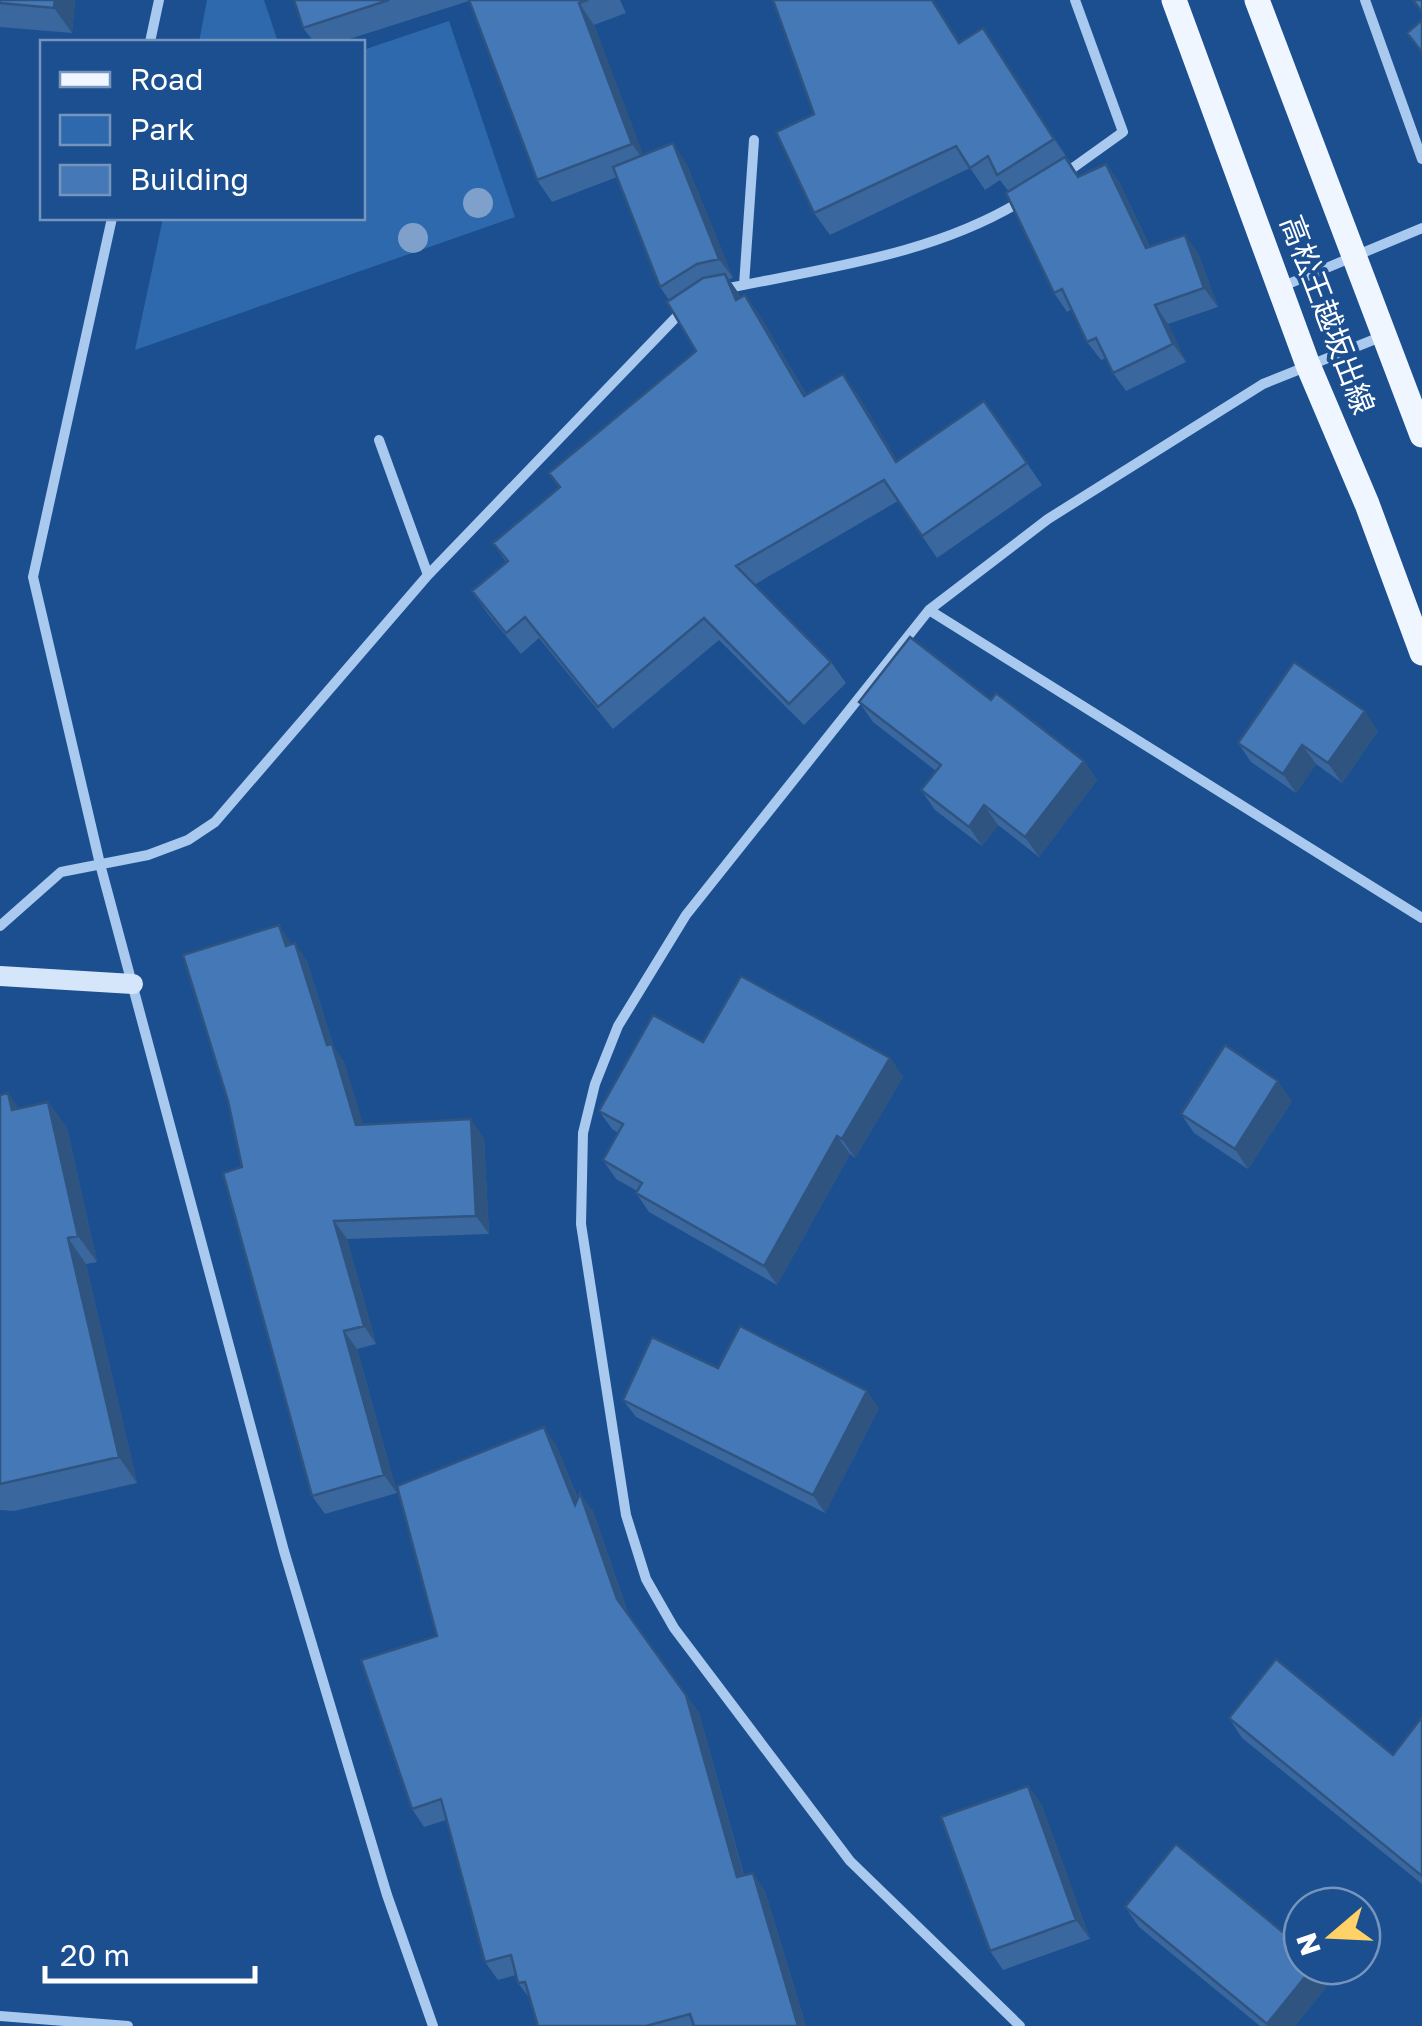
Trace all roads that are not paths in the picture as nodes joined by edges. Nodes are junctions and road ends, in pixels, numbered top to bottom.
1 (159, 0) edge
2 (1075, 0) edge
3 (1174, 0) edge
4 (1258, 0) edge
5 (1364, 0) edge
6 (150, 40) edge
7 (754, 140) dead end
8 (1422, 159) edge
9 (1056, 180) edge
10 (1041, 189) edge
11 (112, 220) edge
12 (1422, 228) edge
13 (1354, 256) junction
14 (744, 285) junction
15 (1280, 287) junction
16 (714, 291) edge
17 (698, 301) edge
18 (1384, 335) junction
19 (1308, 364) junction
20 (1422, 435) edge
21 (379, 440) dead end
22 (428, 574) junction
23 (929, 610) junction
24 (1422, 654) edge
25 (100, 864) junction
26 (1422, 918) edge
27 (0, 926) edge
28 (0, 976) edge
29 (133, 984) junction
30 (0, 2016) edge
31 (128, 2026) edge
32 (432, 2026) edge
33 (1020, 2026) edge

1 - 6 street
2 - 9 street
3 - 15 main road, 高松王越坂出線
4 - 13 main road, 高松王越坂出線
5 - 8 street
7 - 14 street
10 - 14 street
11 - 25 street
12 - 13 street
13 - 15 street
13 - 18 main road, 高松王越坂出線
14 - 16 street
15 - 19 main road, 高松王越坂出線
17 - 22 street
18 - 19 street
18 - 20 main road, 高松王越坂出線
19 - 23 street
19 - 24 main road, 高松王越坂出線
21 - 22 street
22 - 25 street
23 - 26 street
23 - 33 street
25 - 27 street
25 - 29 street
28 - 29 street
29 - 32 street
30 - 31 street

